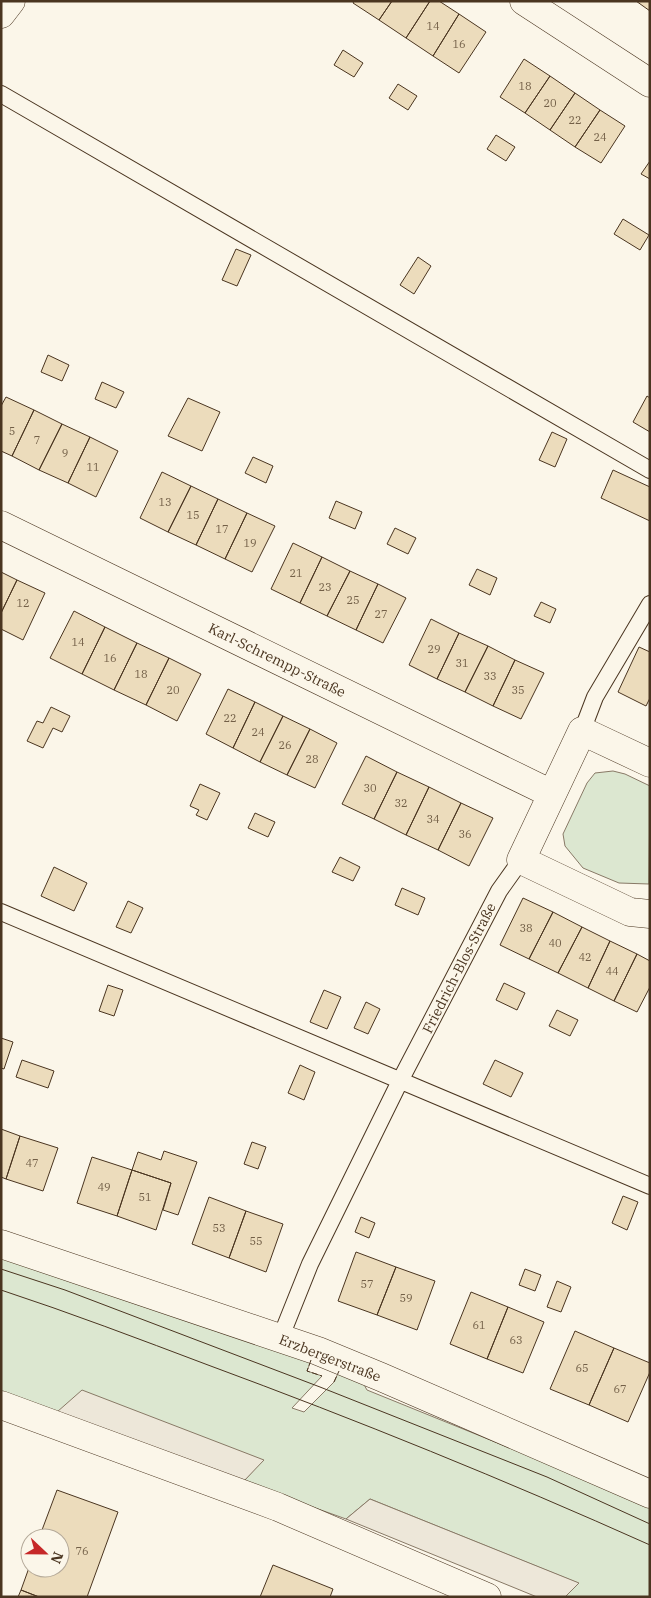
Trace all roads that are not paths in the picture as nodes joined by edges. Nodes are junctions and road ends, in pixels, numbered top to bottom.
1 (11, 1) edge
2 (524, 1) edge
3 (1, 14) edge
4 (650, 83) edge
5 (1, 94) edge
6 (650, 470) edge
7 (1, 525) edge
8 (650, 604) edge
9 (582, 731) junction
10 (650, 763) edge
11 (552, 794) junction
12 (521, 860) junction
13 (1, 912) edge
14 (650, 914) edge
15 (400, 1081) junction
16 (650, 1186) edge
17 (1, 1244) edge
18 (280, 1339) junction
19 (1, 1405) edge
20 (650, 1494) edge
21 (487, 1597) edge

1 - 3 street
2 - 4 street
5 - 6 lane
7 - 11 street, Karl-Schrempp-Straße
8 - 9 lane, Friedrich-Blos-Straße
9 - 10 street
9 - 11 street, Friedrich-Blos-Straße
11 - 12 street, Friedrich-Blos-Straße
12 - 14 street
12 - 15 lane, Friedrich-Blos-Straße
13 - 15 lane
15 - 16 lane
15 - 18 lane, Friedrich-Blos-Straße
17 - 18 street, Erzbergerstraße
18 - 20 street, Erzbergerstraße
19 - 21 street

